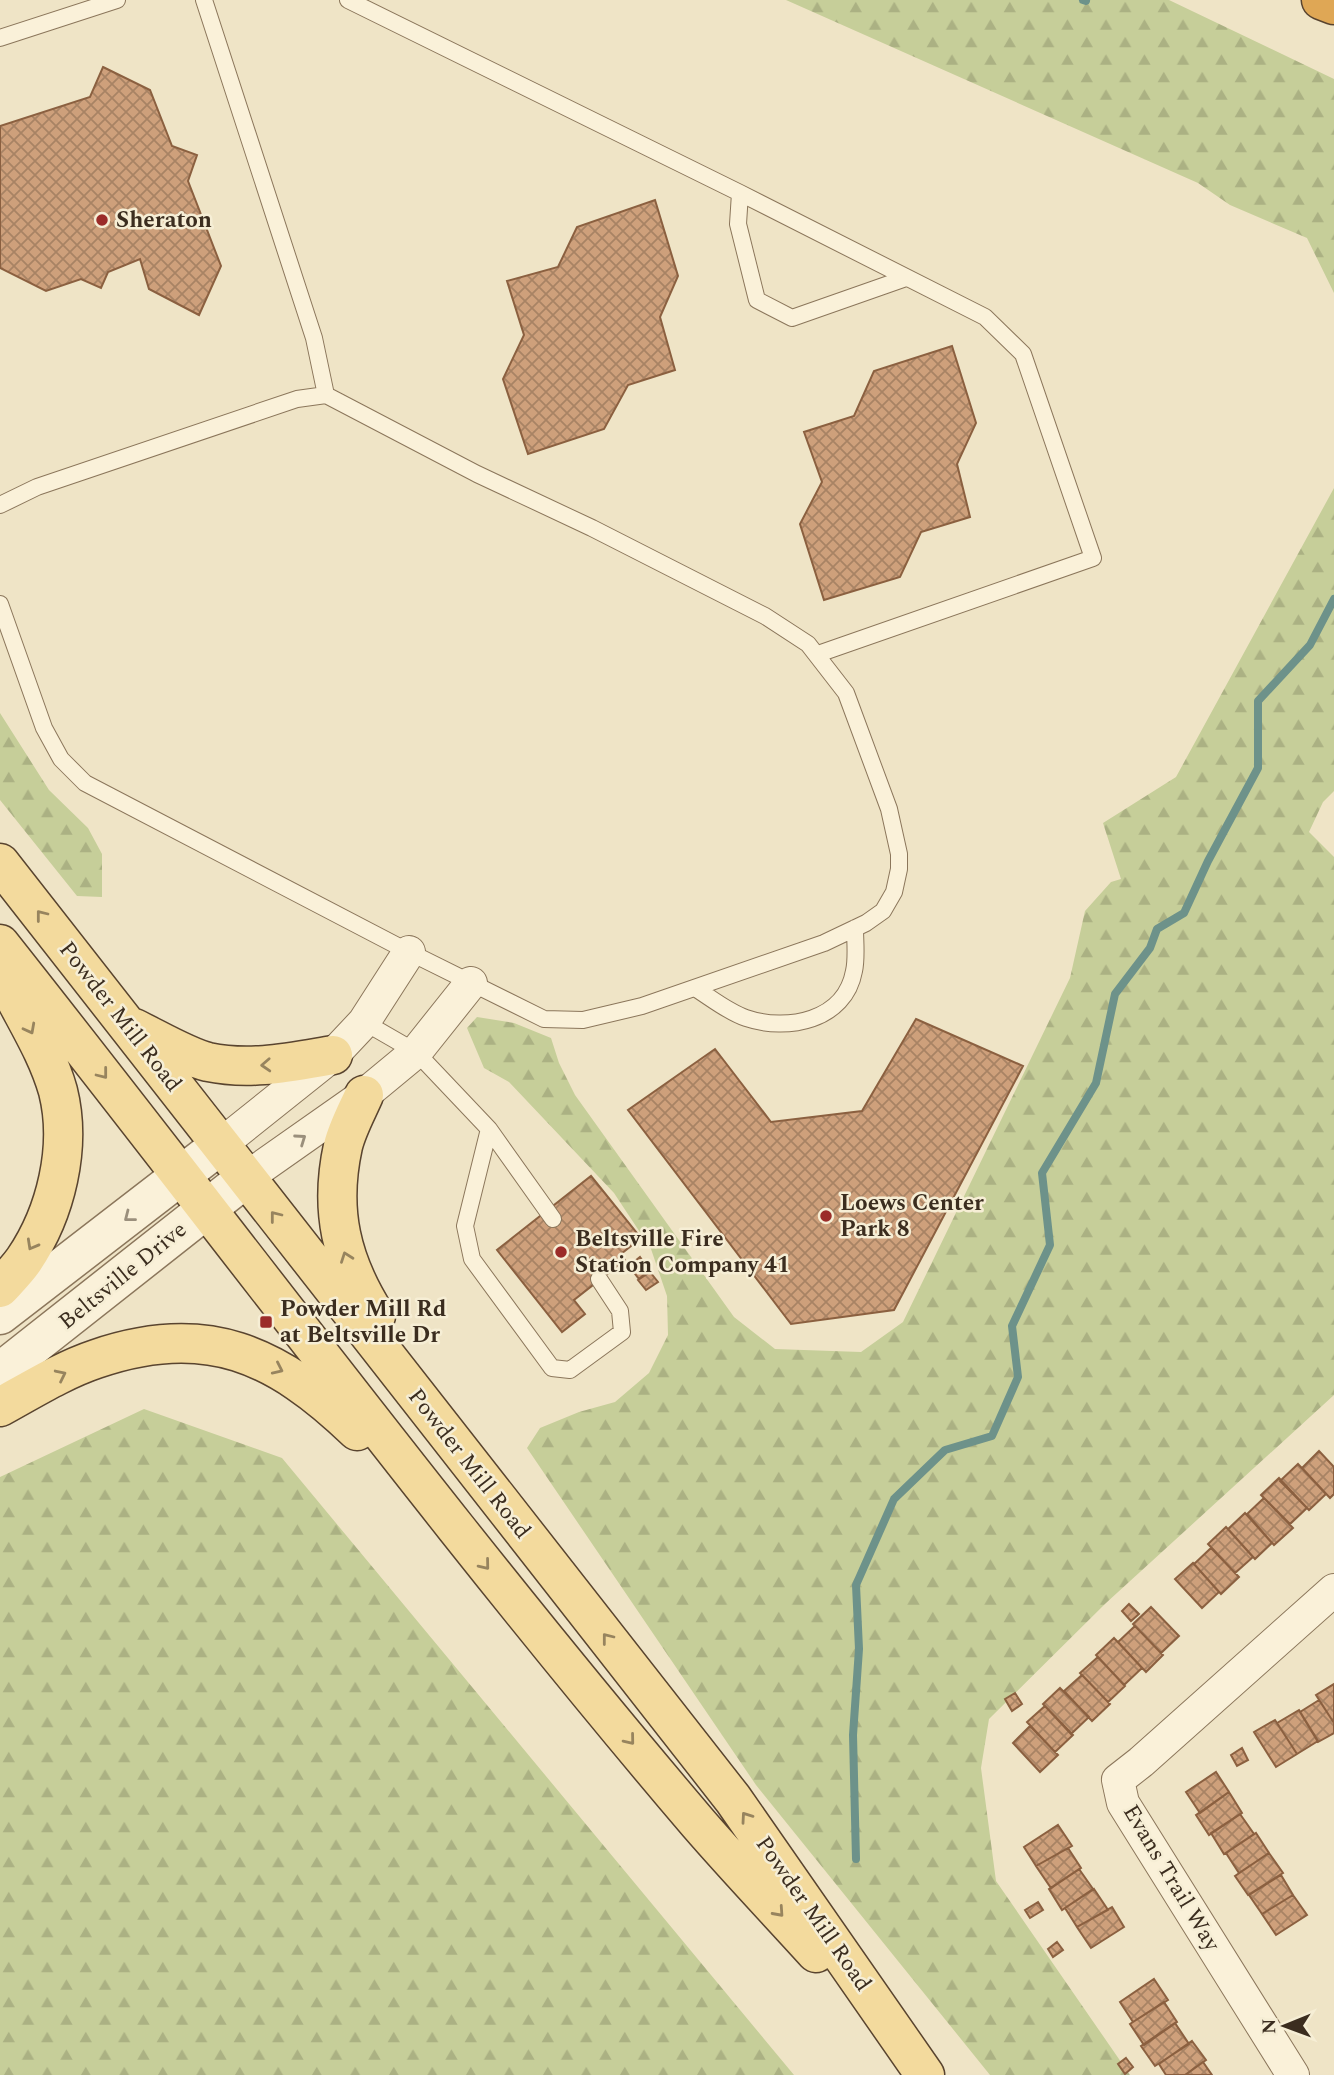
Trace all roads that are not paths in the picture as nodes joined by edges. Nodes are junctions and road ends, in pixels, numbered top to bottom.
1 (117, 0) edge
2 (204, 0) edge
3 (348, 0) edge
4 (1321, 0) edge
5 (1334, 5) edge
6 (0, 38) edge
7 (740, 193) junction
8 (906, 278) junction
9 (327, 396) junction
10 (0, 505) edge
11 (0, 604) edge
12 (818, 654) junction
13 (0, 863) edge
14 (855, 928) junction
15 (0, 944) edge
16 (409, 952) junction
17 (0, 968) edge
18 (471, 983) junction
19 (695, 988) junction
20 (364, 1022) junction
21 (129, 1026) junction
22 (416, 1052) junction
23 (333, 1055) junction
24 (364, 1096) junction
25 (489, 1129) junction
26 (219, 1146) junction
27 (182, 1174) junction
28 (246, 1178) junction
29 (207, 1208) junction
30 (553, 1219) dead end
31 (598, 1279) dead end
32 (0, 1289) edge
33 (0, 1315) edge
34 (0, 1372) edge
35 (0, 1407) edge
36 (484, 1482) junction
37 (442, 1512) junction
38 (1334, 1590) edge
39 (925, 2075) edge
40 (1293, 2075) edge

1 - 6 lane
2 - 9 lane
3 - 7 lane
4 - 5 highway
7 - 8 lane
7 - 8 lane
8 - 12 lane
9 - 10 lane
9 - 12 lane
11 - 16 lane
12 - 14 lane
21 -> 13 main road, Powder Mill Road
14 - 19 lane
14 - 19 lane
15 -> 27 main road, Powder Mill Road
16 - 18 lane
16 - 20 street
17 -> 32 main road
18 - 19 lane
18 - 22 street
20 - 22 lane
20 - 23 street
23 -> 21 main road
21 - 26 main road, Powder Mill Road
22 - 24 street
22 - 25 lane
23 - 26 street
28 -> 24 street
36 -> 24 main road
25 - 30 lane
25 - 31 lane
26 - 27 street, Beltsville Drive
26 - 28 main road, Powder Mill Road
27 - 29 main road, Powder Mill Road
27 -> 33 street, Beltsville Drive
28 - 29 street, Beltsville Drive
36 -> 28 main road, Powder Mill Road
29 - 34 street, Beltsville Drive
29 - 37 main road, Powder Mill Road
35 -> 37 main road
39 -> 36 main road, Powder Mill Road
37 -> 39 main road, Powder Mill Road
38 - 40 street, Evans Trail Way

